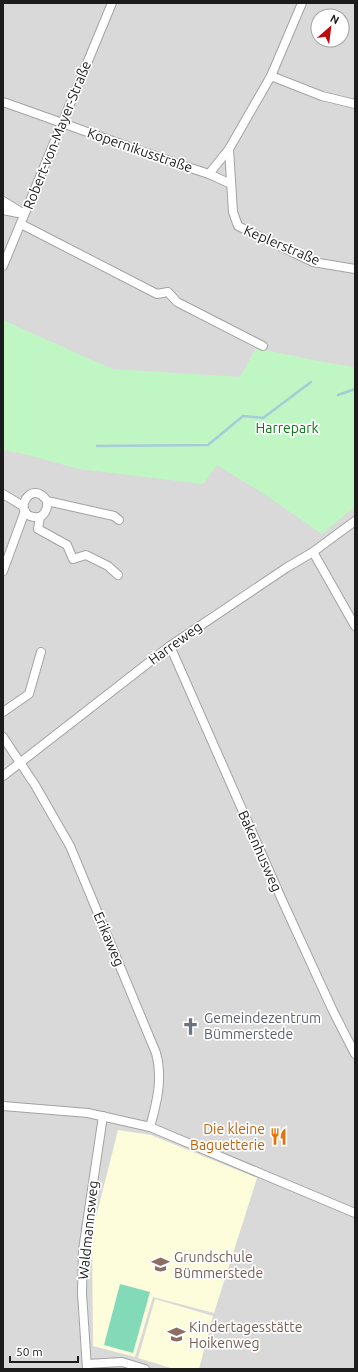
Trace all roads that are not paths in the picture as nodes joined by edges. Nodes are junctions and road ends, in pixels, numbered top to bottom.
1 (112, 3) edge
2 (302, 3) edge
3 (271, 76) junction
4 (3, 102) edge
5 (355, 104) edge
6 (63, 123) junction
7 (229, 149) junction
8 (209, 174) junction
9 (231, 184) junction
10 (3, 202) edge
11 (3, 210) edge
12 (24, 214) junction
13 (21, 224) junction
14 (3, 266) edge
15 (355, 268) edge
16 (263, 346) dead end
17 (3, 494) edge
18 (47, 501) junction
19 (24, 509) junction
20 (40, 517) junction
21 (119, 520) dead end
22 (355, 521) edge
23 (313, 552) junction
24 (3, 571) edge
25 (118, 575) dead end
26 (355, 626) edge
27 (170, 646) junction
28 (41, 652) dead end
29 (3, 712) edge
30 (3, 737) edge
31 (20, 762) junction
32 (3, 776) edge
33 (355, 1054) edge
34 (3, 1106) edge
35 (103, 1116) junction
36 (150, 1127) junction
37 (354, 1211) edge
38 (87, 1367) edge
39 (145, 1369) edge

1 - 6 street, Robert-von-Mayer-Straße
2 - 3 street, Kopernikusstraße
3 - 5 street
3 - 7 street, Kopernikusstraße
4 - 6 street, Kopernikusstraße
6 - 8 street, Kopernikusstraße
6 - 12 street, Robert-von-Mayer-Straße
7 - 8 street, Kopernikusstraße
7 - 9 street, Keplerstraße
8 - 9 street, Kopernikusstraße
9 - 15 street, Keplerstraße
10 - 12 street
11 - 12 street
12 - 13 street, Robert-von-Mayer-Straße
13 - 14 street, Robert-von-Mayer-Straße
13 - 16 street
17 - 19 street
18 - 19 street
18 - 20 street
18 - 21 street
19 - 20 street
19 - 24 street
20 - 25 street
22 - 23 street, Harreweg
23 - 26 street
23 - 27 street, Harreweg
27 - 31 street, Harreweg
27 - 33 street, Bakenhusweg
28 - 29 street
30 - 31 street, Erikaweg
31 - 32 street, Harreweg
31 - 36 street, Erikaweg
34 - 35 street
35 - 36 street
35 - 38 street, Waldmannsweg
36 - 37 street
38 - 39 street

